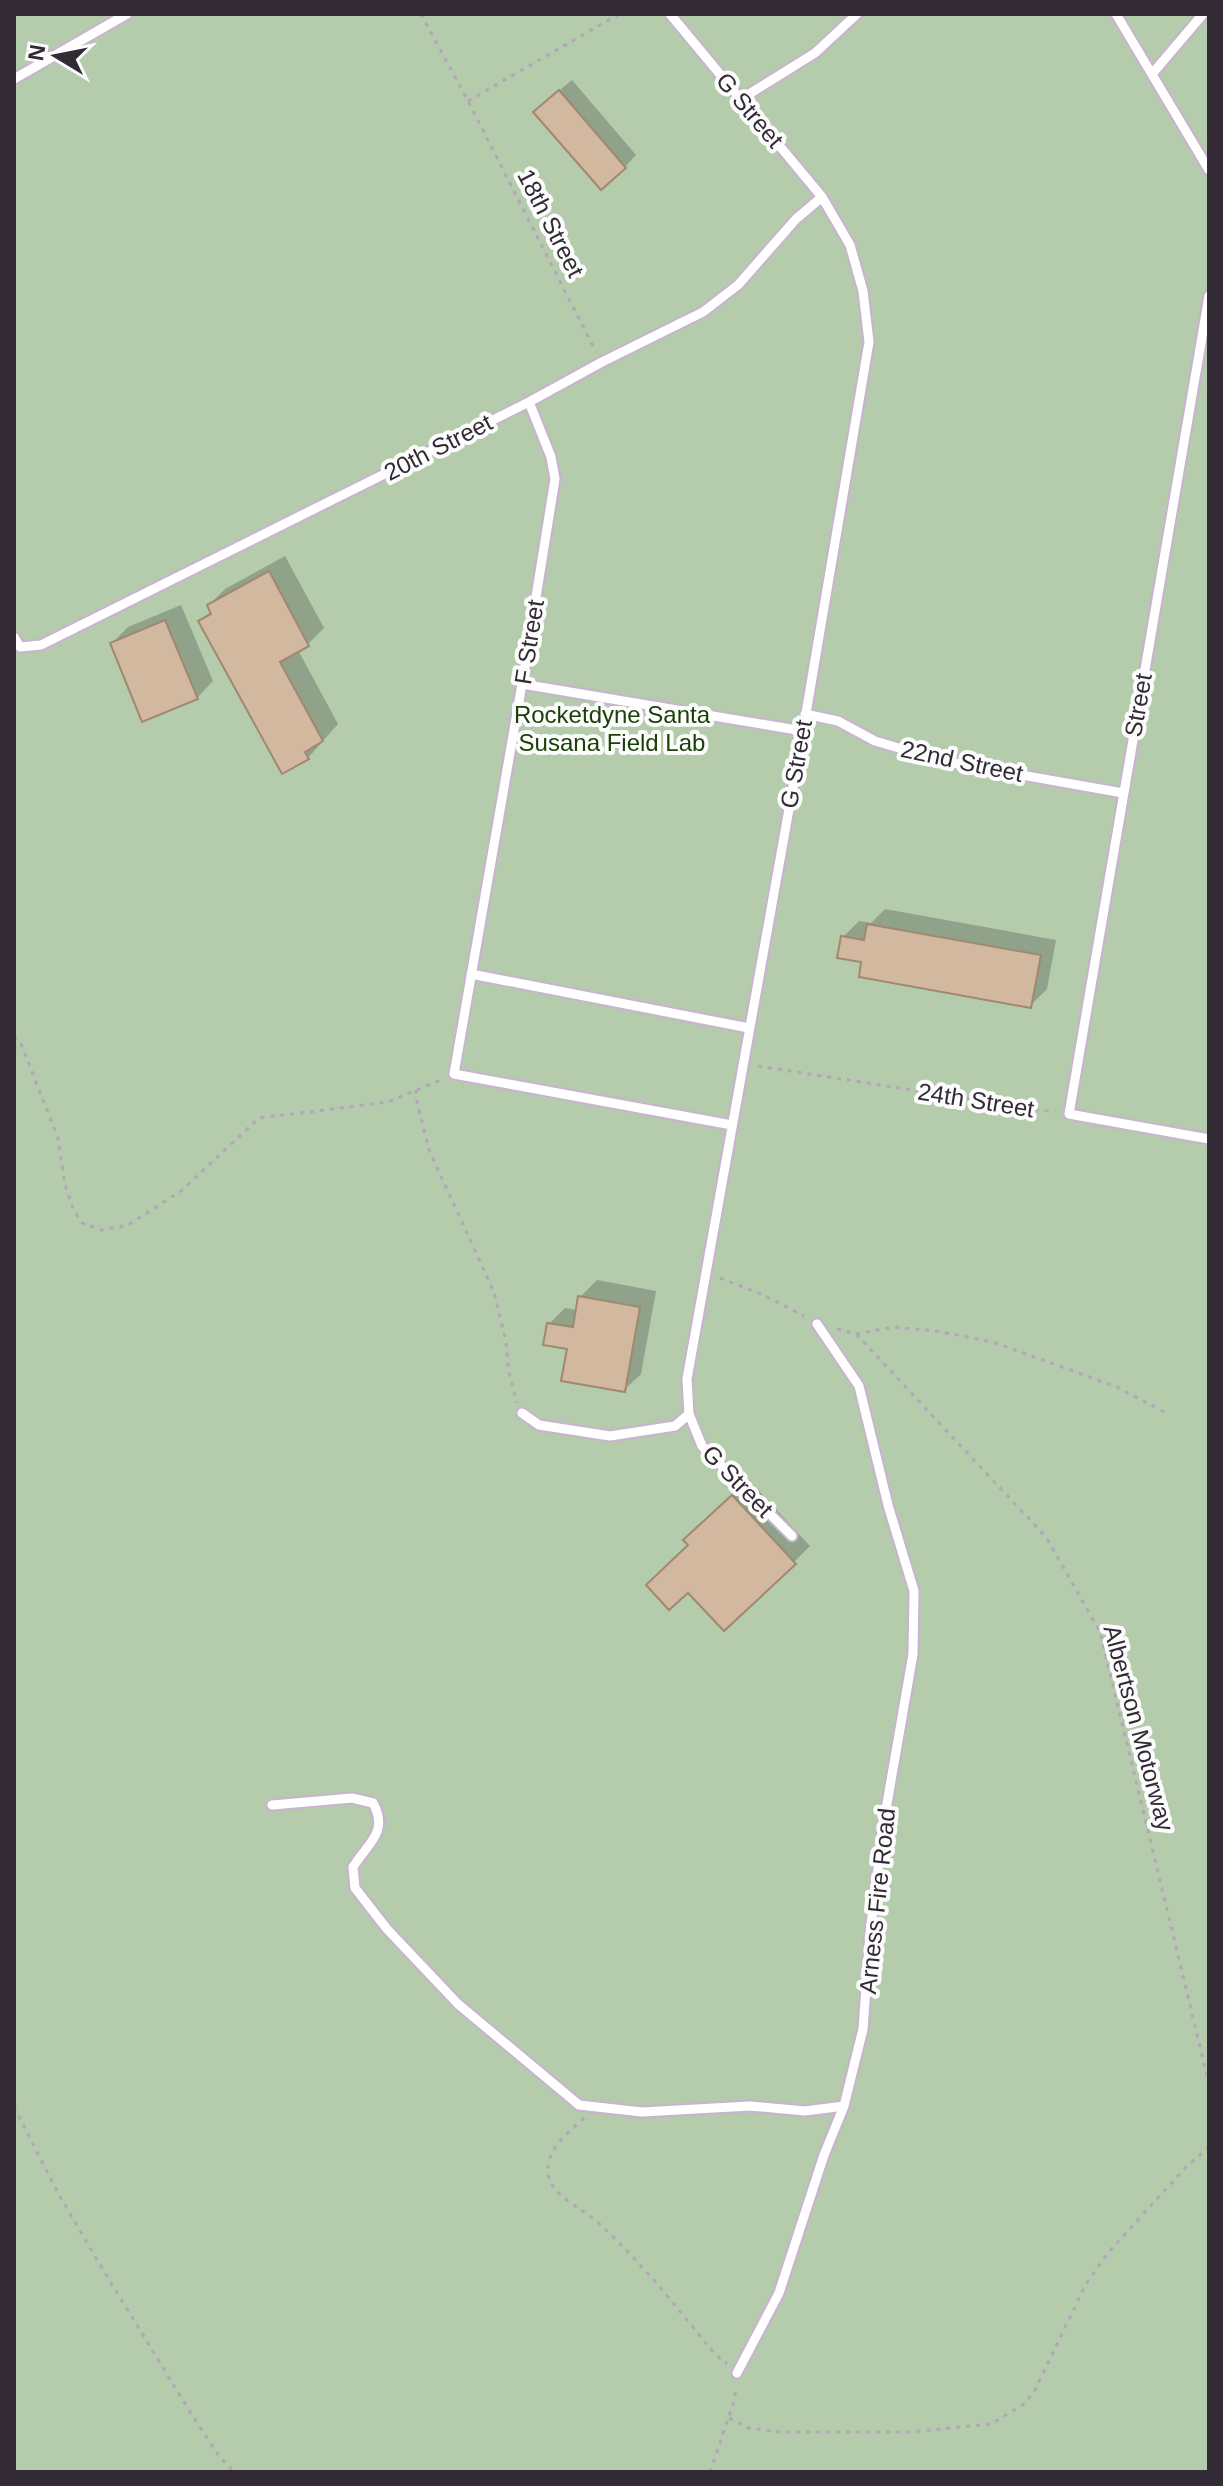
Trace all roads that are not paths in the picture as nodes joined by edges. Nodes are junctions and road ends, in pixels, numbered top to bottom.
1 (127, 14) edge
2 (670, 14) edge
3 (857, 14) edge
4 (1116, 14) edge
5 (1203, 14) edge
6 (1152, 74) junction
7 (14, 79) edge
8 (741, 99) junction
9 (1209, 170) edge
10 (822, 197) junction
11 (1209, 296) edge
12 (529, 402) junction
13 (14, 637) edge
14 (522, 684) junction
15 (805, 714) junction
16 (803, 731) junction
17 (1123, 793) junction
18 (471, 974) junction
19 (749, 1028) junction
20 (1069, 1114) joint
21 (732, 1125) junction
22 (1209, 1139) edge
23 (817, 1324) road end
24 (522, 1413) road end
25 (689, 1414) junction
26 (792, 1536) dead end
27 (272, 1805) dead end
28 (844, 2106) junction
29 (737, 2373) road end

1 - 7 lane
2 - 8 lane, G Street
3 - 8 lane
4 - 6 lane
5 - 6 lane
6 - 9 lane
8 - 10 lane, G Street
10 - 12 lane, 20th Street
10 - 15 lane, G Street
11 - 17 lane, Street
12 - 13 lane, 20th Street
12 - 14 lane, F Street
14 - 16 lane
14 - 18 lane, F Street
15 - 16 lane, G Street
15 - 17 lane, 22nd Street
16 - 19 lane, G Street
17 - 20 lane, Street
18 - 19 lane
18 - 21 lane, F Street
19 - 21 lane, G Street
20 - 22 lane, 24th Street
21 - 25 lane, G Street
23 - 28 lane, Arness Fire Road
24 - 25 lane
25 - 26 lane, G Street
27 - 28 lane
28 - 29 lane, Arness Fire Road

